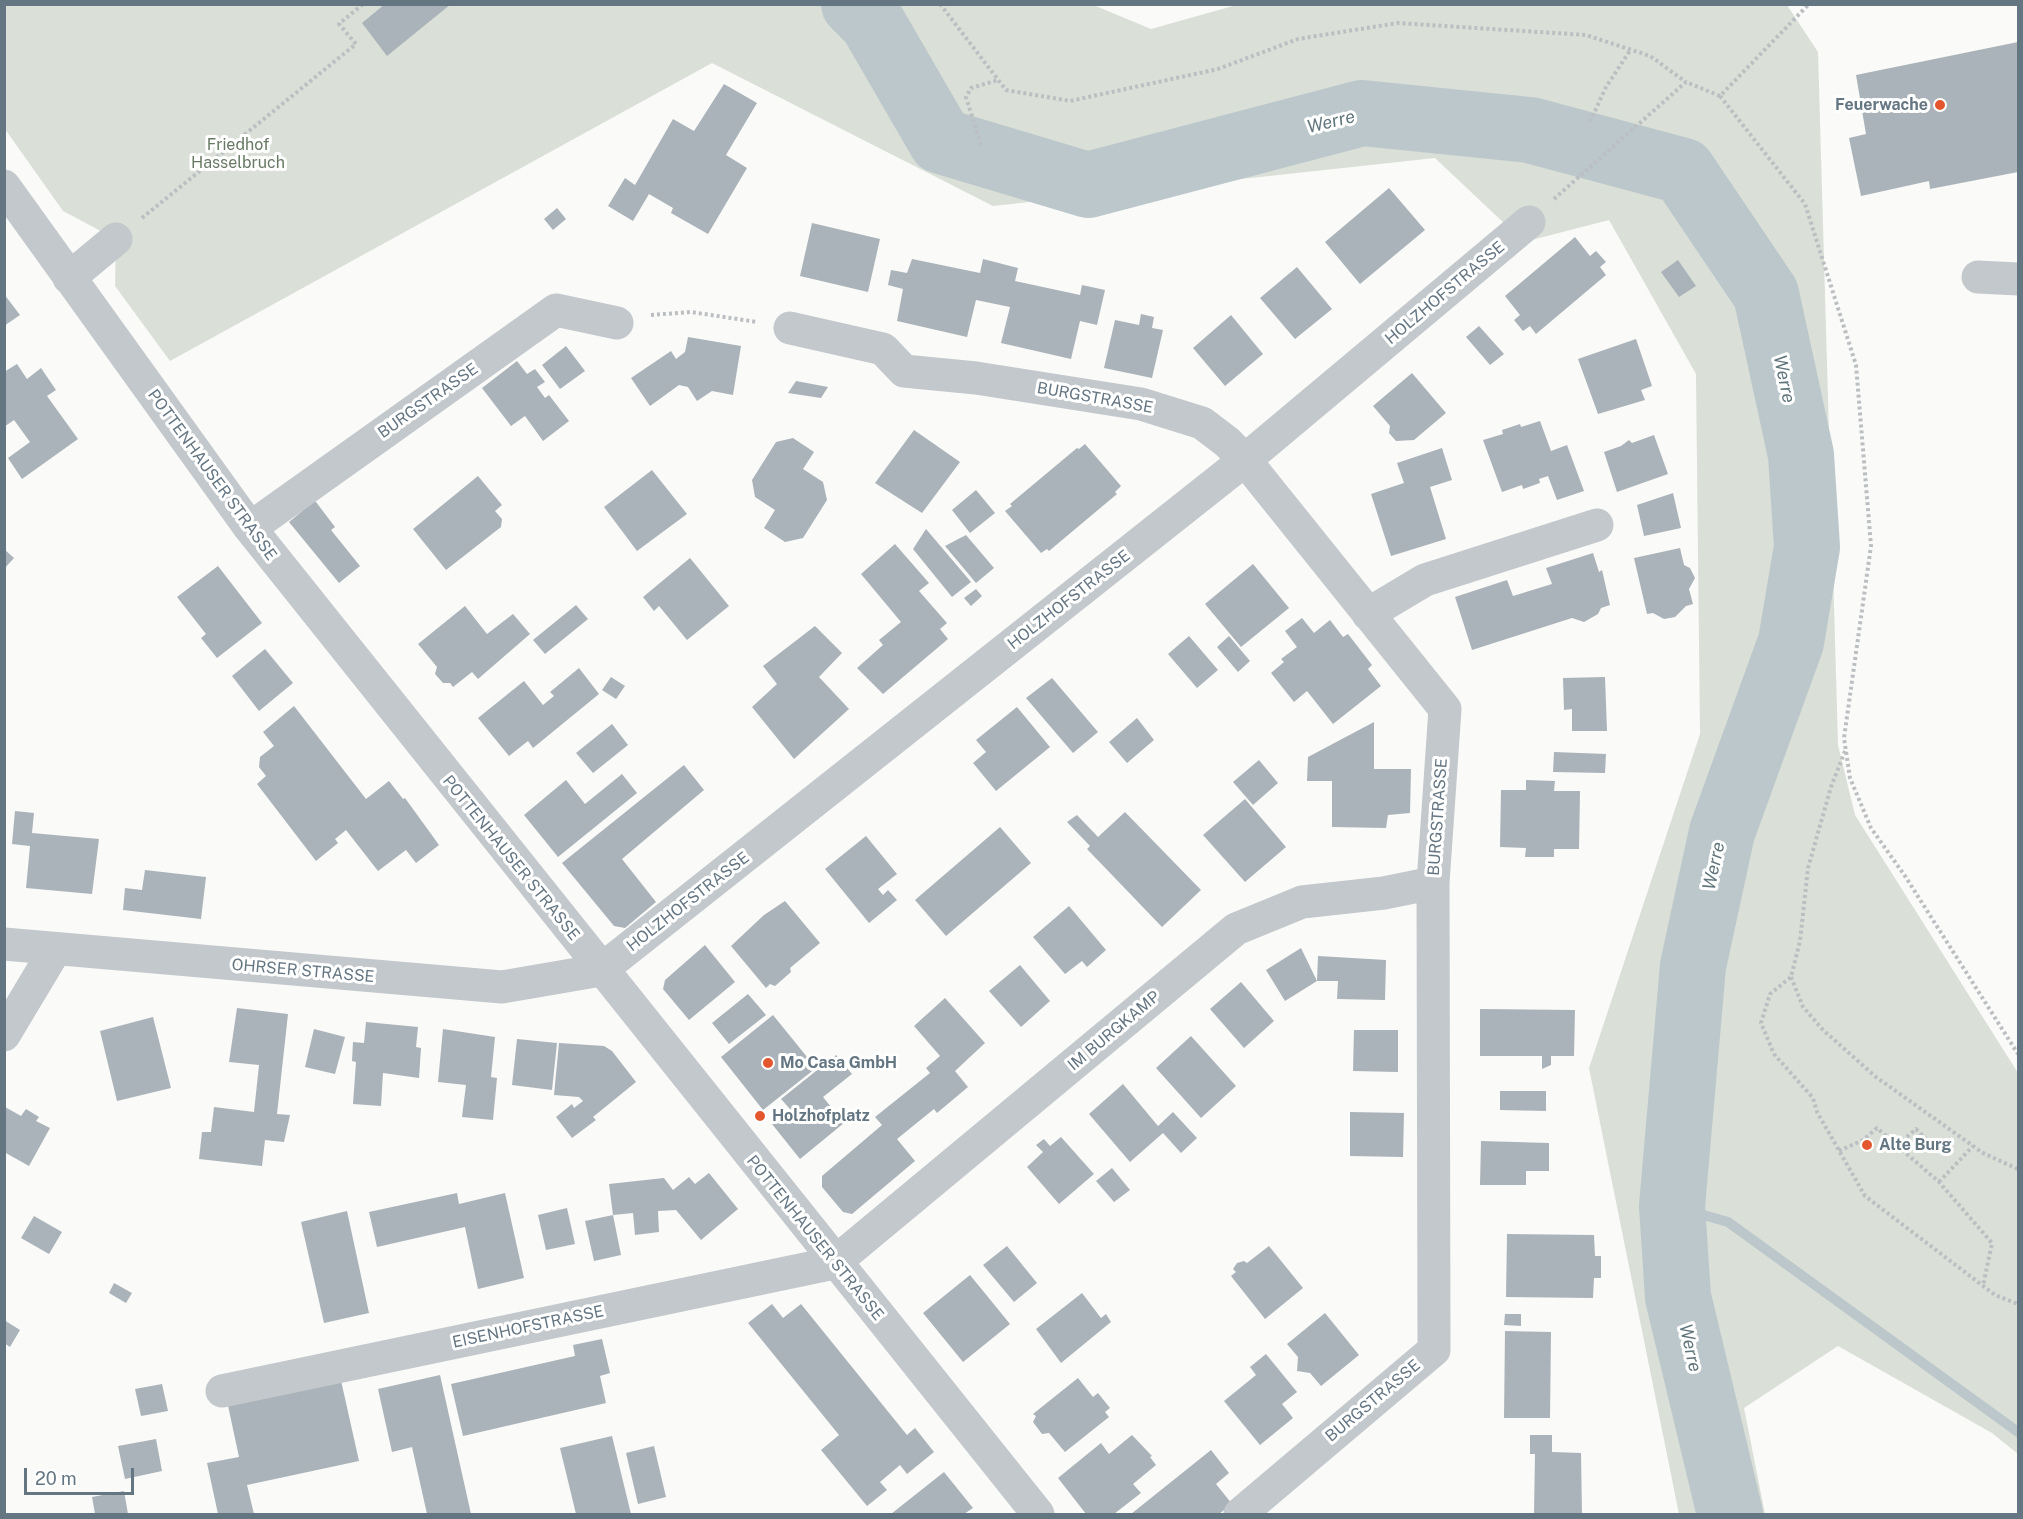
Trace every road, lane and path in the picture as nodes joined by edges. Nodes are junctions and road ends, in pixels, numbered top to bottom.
1 (363, 4) edge
2 (940, 4) edge
3 (1809, 4) edge
4 (1631, 50) junction
5 (998, 80) junction
6 (1686, 82) junction
7 (1720, 96) junction
8 (1590, 122) dead end
9 (981, 145) dead end
10 (4, 186) edge
11 (1538, 213) joint
12 (116, 239) joint
13 (1978, 277) dead end
14 (69, 278) junction
15 (2019, 279) edge
16 (665, 312) dead end
17 (617, 323) dead end
18 (790, 328) joint
19 (1245, 460) junction
20 (1597, 525) dead end
21 (250, 528) junction
22 (1368, 614) junction
23 (1846, 750) junction
24 (1433, 883) junction
25 (4, 945) edge
26 (55, 950) junction
27 (601, 970) junction
28 (1791, 977) junction
29 (4, 1035) edge
30 (2019, 1054) edge
31 (1898, 1145) junction
32 (1973, 1146) junction
33 (1839, 1151) junction
34 (1930, 1152) dead end
35 (2019, 1169) edge
36 (1939, 1182) junction
37 (834, 1263) junction
38 (1983, 1286) junction
39 (2019, 1304) edge
40 (222, 1391) dead end
41 (1038, 1515) edge
42 (1240, 1515) edge

1 - 12 path
2 - 5 path
3 - 7 path
4 - 5 path
4 - 6 path
4 - 8 path
5 - 9 path
6 - 7 path
6 - 11 path
7 - 23 path
10 - 14 street, POTTENHAUSER STRASSE
11 - 19 street, HOLZHOFSTRASSE
12 - 14 street
13 - 15 street
14 - 21 street, POTTENHAUSER STRASSE
16 - 18 path
17 - 21 street, BURGSTRASSE
18 - 19 street, BURGSTRASSE
19 - 22 street, BURGSTRASSE
19 - 27 street, HOLZHOFSTRASSE
20 - 22 street
21 - 27 street, POTTENHAUSER STRASSE
22 - 24 street, BURGSTRASSE
23 - 28 path
23 - 30 path
24 - 37 street, IM BURGKAMP
24 - 42 street, BURGSTRASSE
25 - 26 street, OHRSER STRASSE
26 - 27 street, OHRSER STRASSE
26 - 29 street
27 - 37 street, POTTENHAUSER STRASSE
28 - 32 path
28 - 33 path
31 - 33 path
31 - 34 path
31 - 36 path
32 - 35 path
32 - 36 path
33 - 38 path
36 - 38 path
37 - 40 street, EISENHOFSTRASSE
37 - 41 street, POTTENHAUSER STRASSE
38 - 39 path

